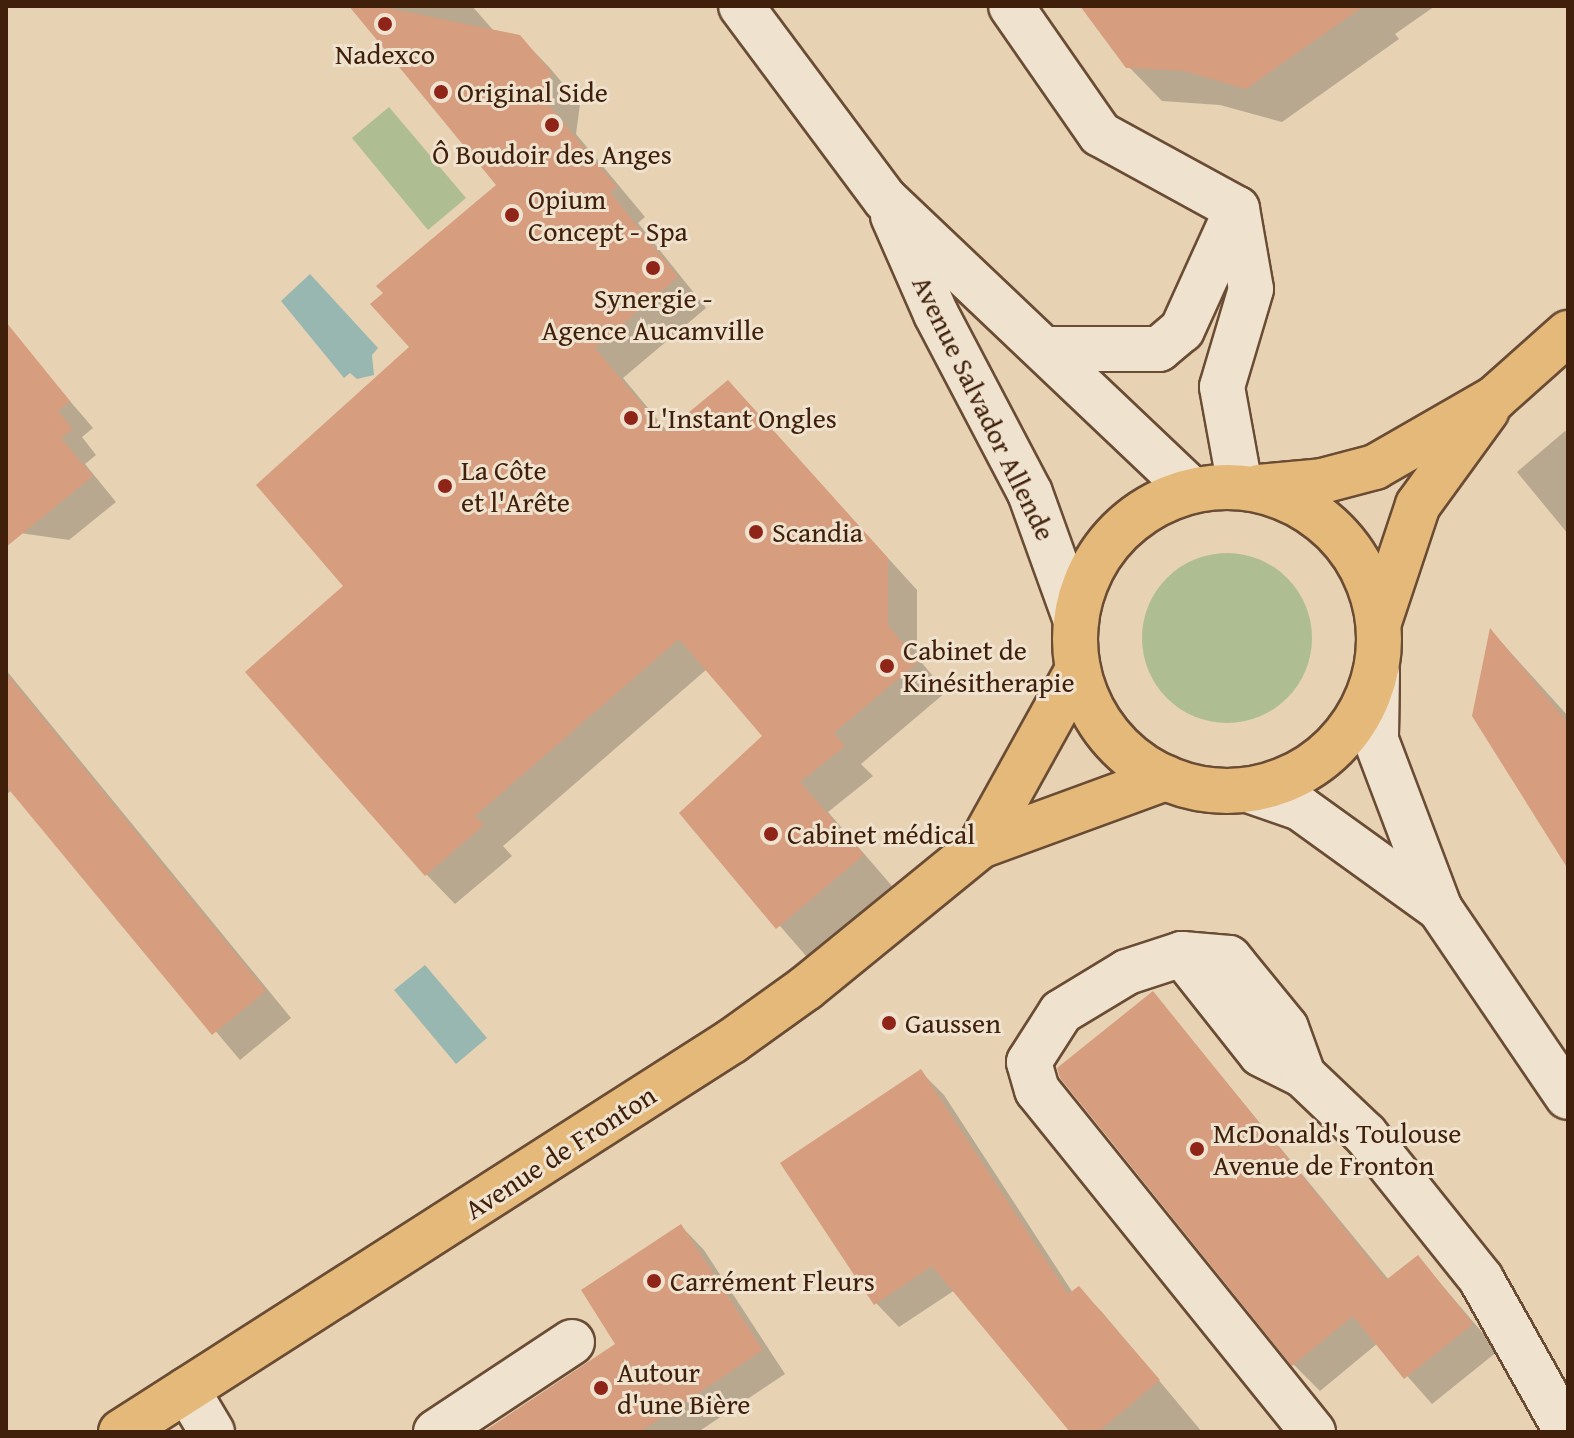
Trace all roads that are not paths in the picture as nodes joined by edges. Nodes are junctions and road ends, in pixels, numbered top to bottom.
1 (741, 6) edge
2 (1011, 6) edge
3 (885, 199) junction
4 (1237, 209) junction
5 (1568, 333) edge
6 (1048, 349) junction
7 (1495, 398) junction
8 (1246, 487) junction
9 (1192, 490) junction
10 (1380, 619) junction
11 (1076, 621) junction
12 (1078, 669) junction
13 (1377, 673) junction
14 (1166, 778) junction
15 (1248, 790) junction
16 (980, 846) junction
17 (1440, 909) junction
18 (1568, 1097) edge
19 (572, 1342) dead end
20 (187, 1390) junction
21 (121, 1432) edge
22 (212, 1432) edge
23 (436, 1432) edge
24 (1313, 1432) edge
25 (1567, 1432) edge

1 - 3 street, Avenue Salvador Allende
2 - 4 street
3 - 6 street, Avenue Salvador Allende
3 - 11 street, Avenue Salvador Allende
4 - 6 street
4 - 8 street
5 - 7 main road
6 - 9 street, Avenue Salvador Allende
7 - 8 main road
7 - 10 main road
8 - 9 main road
8 - 10 main road
9 - 11 main road
10 - 13 main road
11 - 12 main road
12 - 14 main road
12 - 16 main road, Avenue de Fronton
13 - 15 main road
13 - 17 street
14 - 15 main road
14 - 16 main road, Avenue de Fronton
15 - 17 street
16 - 20 main road, Avenue de Fronton
17 - 18 street
19 - 23 street
20 - 21 main road, Avenue de Fronton
20 - 22 street
24 - 25 street

